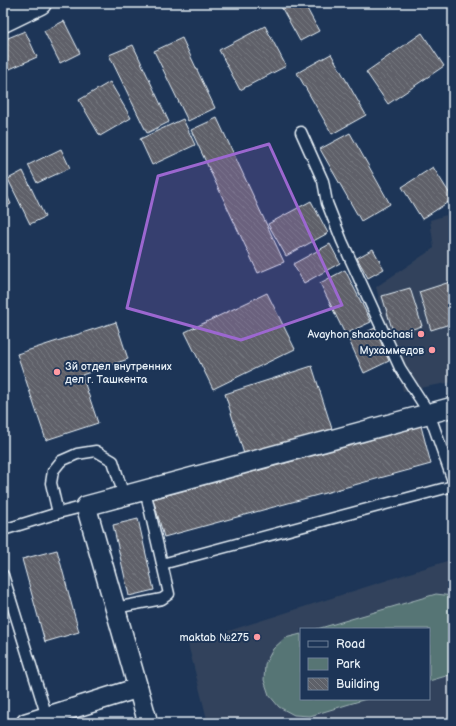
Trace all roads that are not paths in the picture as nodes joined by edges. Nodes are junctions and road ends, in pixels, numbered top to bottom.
1 (40, 3) edge
2 (11, 12) edge
3 (301, 132) dead end
4 (453, 407) edge
5 (429, 413) junction
6 (453, 481) edge
7 (453, 486) edge
8 (144, 490) junction
9 (124, 496) junction
10 (86, 506) junction
11 (58, 513) junction
12 (3, 530) edge
13 (162, 564) junction
14 (3, 575) edge
15 (5, 589) edge
16 (115, 608) junction
17 (138, 688) junction
18 (47, 717) junction
19 (26, 723) edge
20 (148, 723) edge

1 - 2 street
3 - 5 lane
4 - 5 street
5 - 6 lane
5 - 8 street
7 - 13 lane
8 - 9 street
8 - 13 lane
9 - 10 street
9 - 11 lane
10 - 11 lane
10 - 16 street
11 - 12 lane
13 - 16 lane
14 - 15 lane
15 - 18 lane
16 - 17 street
17 - 18 street
17 - 20 street
18 - 19 street

